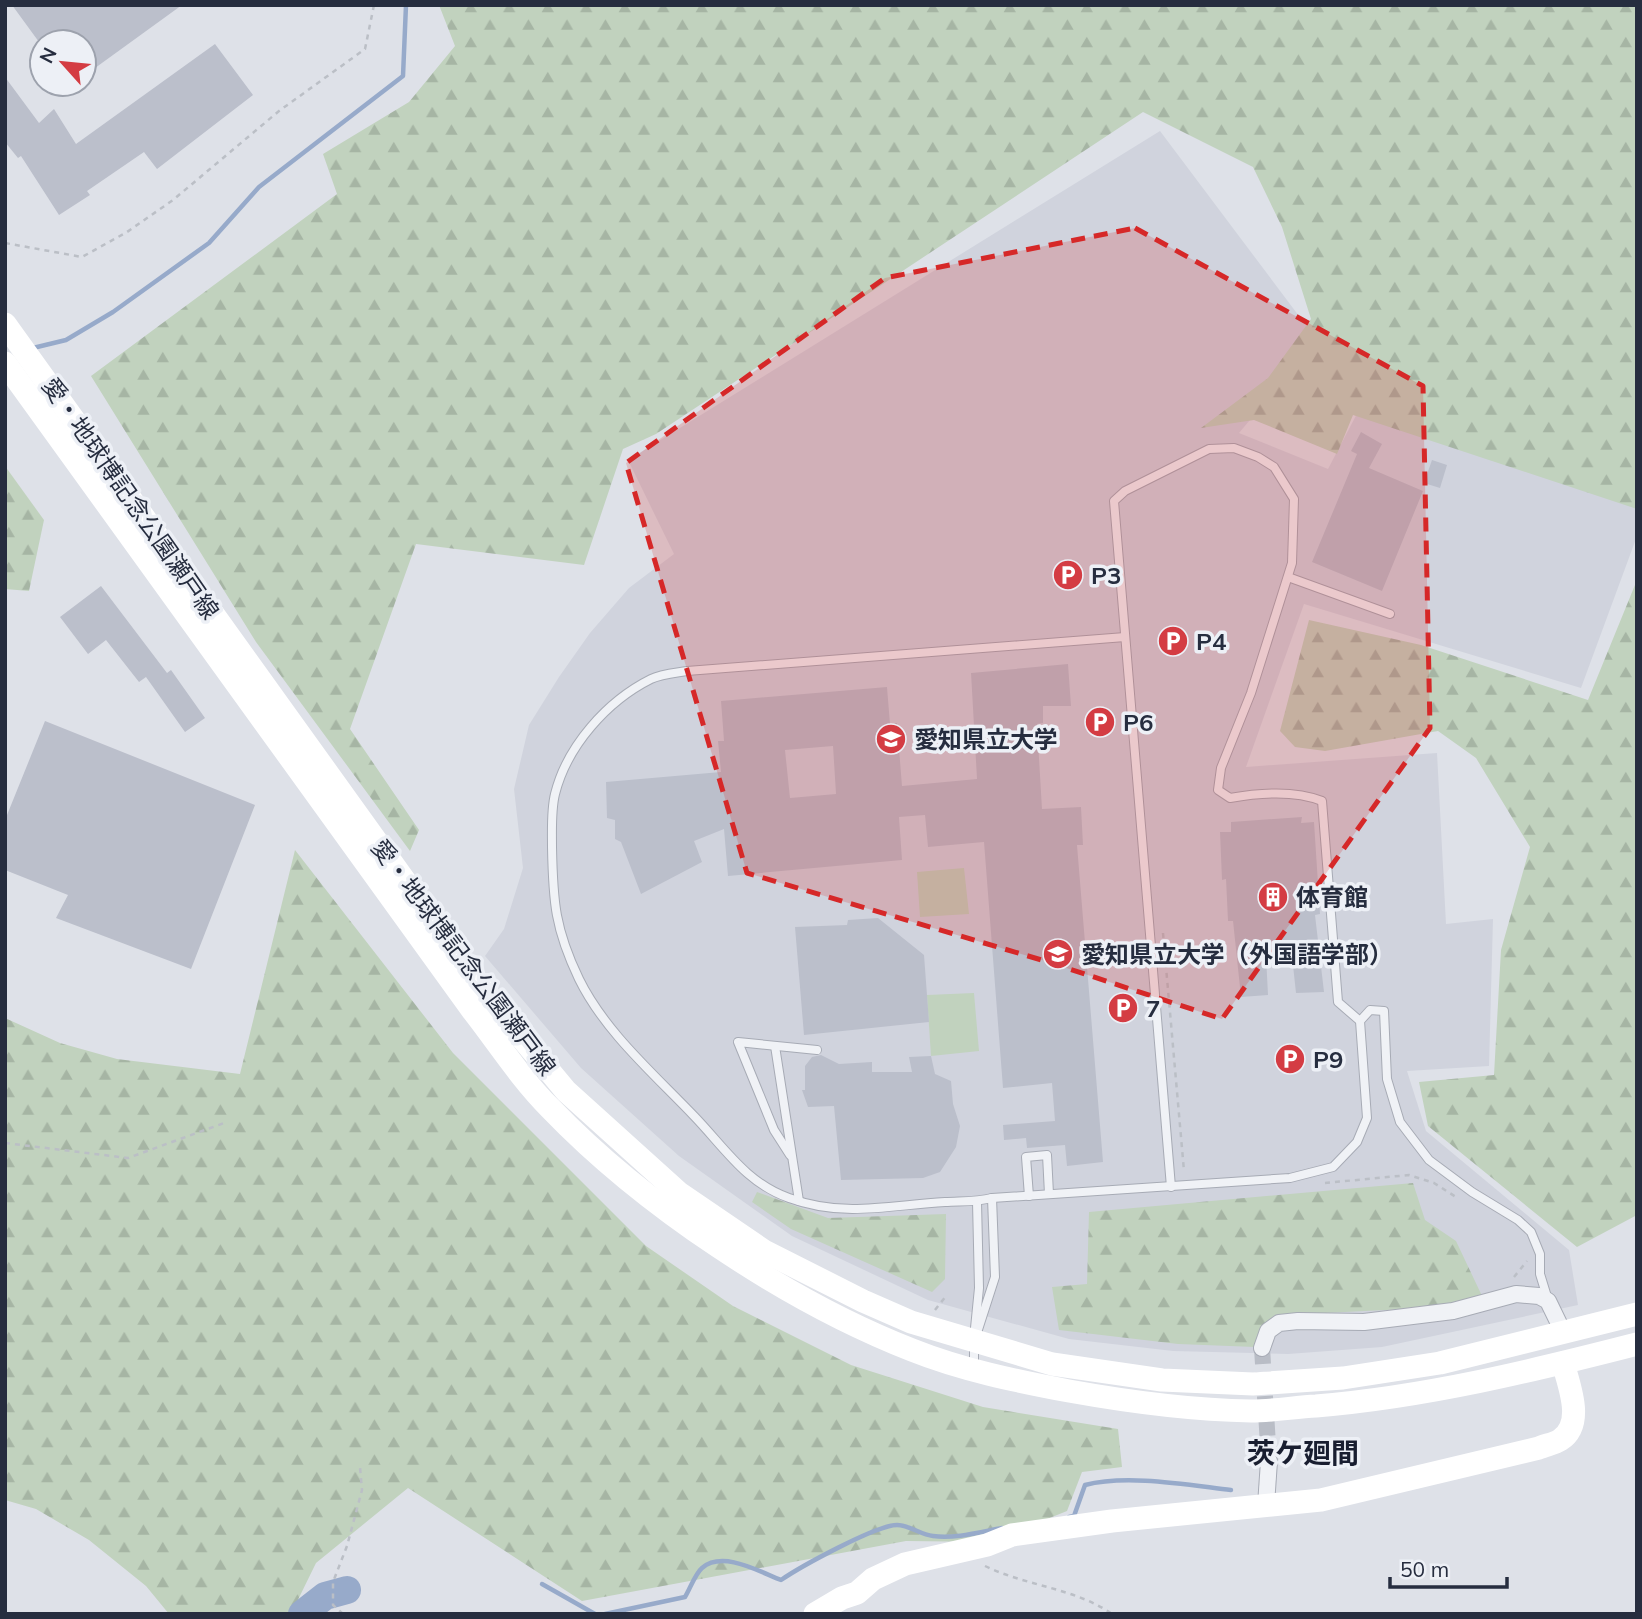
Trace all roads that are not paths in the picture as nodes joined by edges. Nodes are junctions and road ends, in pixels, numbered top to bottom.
1 (5, 324) edge
2 (5, 363) edge
3 (1288, 577) junction
4 (1390, 614) dead end
5 (1125, 637) junction
6 (1360, 1021) junction
7 (775, 1046) junction
8 (817, 1050) dead end
9 (790, 1155) junction
10 (1171, 1187) junction
11 (1049, 1194) junction
12 (1029, 1196) junction
13 (992, 1198) junction
14 (799, 1201) junction
15 (977, 1202) junction
16 (1548, 1301) junction
17 (1637, 1314) edge
18 (1564, 1334) junction
19 (974, 1342) junction
20 (1637, 1344) edge
21 (1262, 1349) tunnel mouth
22 (1563, 1363) junction
23 (974, 1371) junction
24 (1269, 1461) tunnel mouth
25 (1266, 1505) junction
26 (815, 1614) edge

1 - 19 main road, 愛・地球博記念公園瀬戸線
2 - 23 main road, 愛・地球博記念公園瀬戸線
3 - 4 lane
3 - 5 lane
3 - 6 lane
5 - 10 lane
5 - 14 lane
6 - 10 lane
6 - 16 lane
7 - 8 lane
7 - 9 lane
7 - 9 lane
9 - 14 lane
10 - 11 lane
11 - 12 lane
11 - 12 lane
12 - 13 lane
13 - 15 lane
13 - 19 lane
14 - 15 lane
15 - 19 lane
16 - 18 street
16 - 21 street
17 - 18 main road, 愛・地球博記念公園瀬戸線
18 - 19 main road, 愛・地球博記念公園瀬戸線
19 - 23 lane
20 - 22 main road, 愛・地球博記念公園瀬戸線
22 - 23 main road, 愛・地球博記念公園瀬戸線
22 - 25 main road
24 - 25 street
25 - 26 main road

